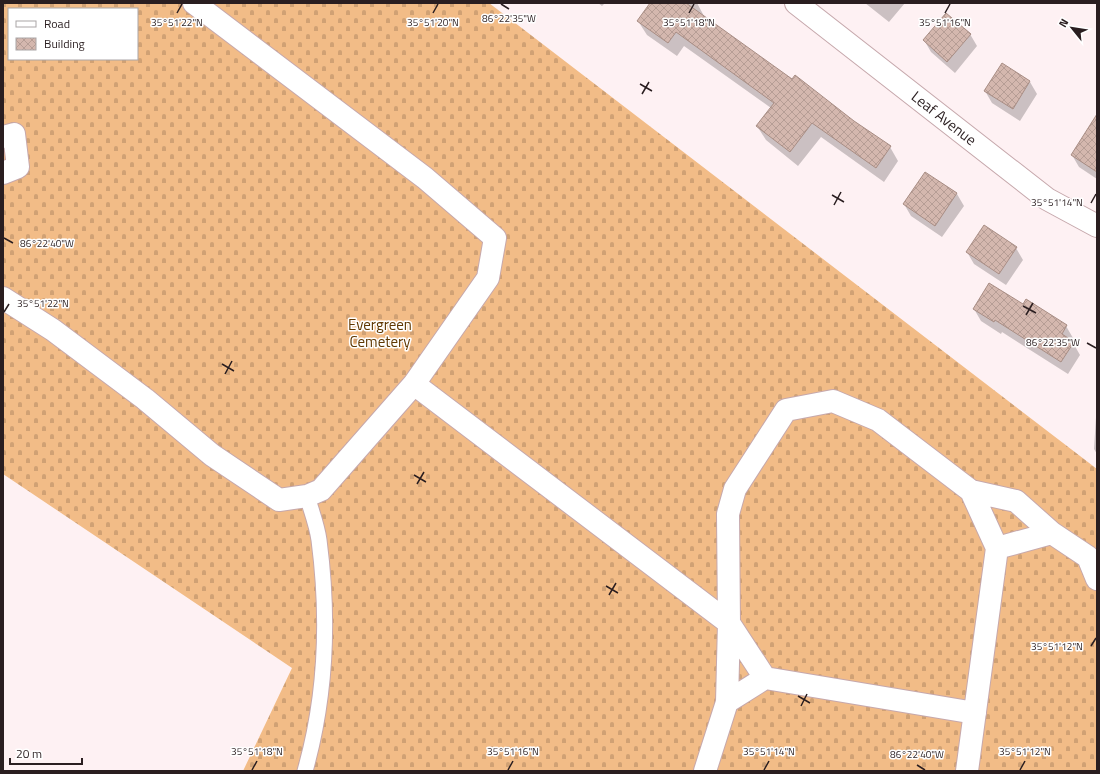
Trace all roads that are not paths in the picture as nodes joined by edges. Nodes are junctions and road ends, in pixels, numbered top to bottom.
1 (194, 3) edge
2 (796, 3) edge
3 (3, 137) edge
4 (3, 173) edge
5 (1097, 226) edge
6 (3, 298) edge
7 (414, 384) junction
8 (971, 492) junction
9 (307, 496) junction
10 (1052, 533) junction
11 (997, 548) junction
12 (1097, 579) edge
13 (729, 623) junction
14 (765, 678) junction
15 (727, 702) junction
16 (975, 712) junction
17 (305, 771) edge
18 (705, 771) edge
19 (967, 771) edge

1 - 7 street
2 - 5 street, Leaf Avenue
3 - 4 street
6 - 9 street
7 - 9 street
7 - 13 street
8 - 10 street
8 - 11 street
8 - 13 street
9 - 17 lane
10 - 11 street
10 - 12 street
11 - 16 street
13 - 14 street
13 - 15 street
14 - 15 street
14 - 16 street
15 - 18 street
16 - 19 street

